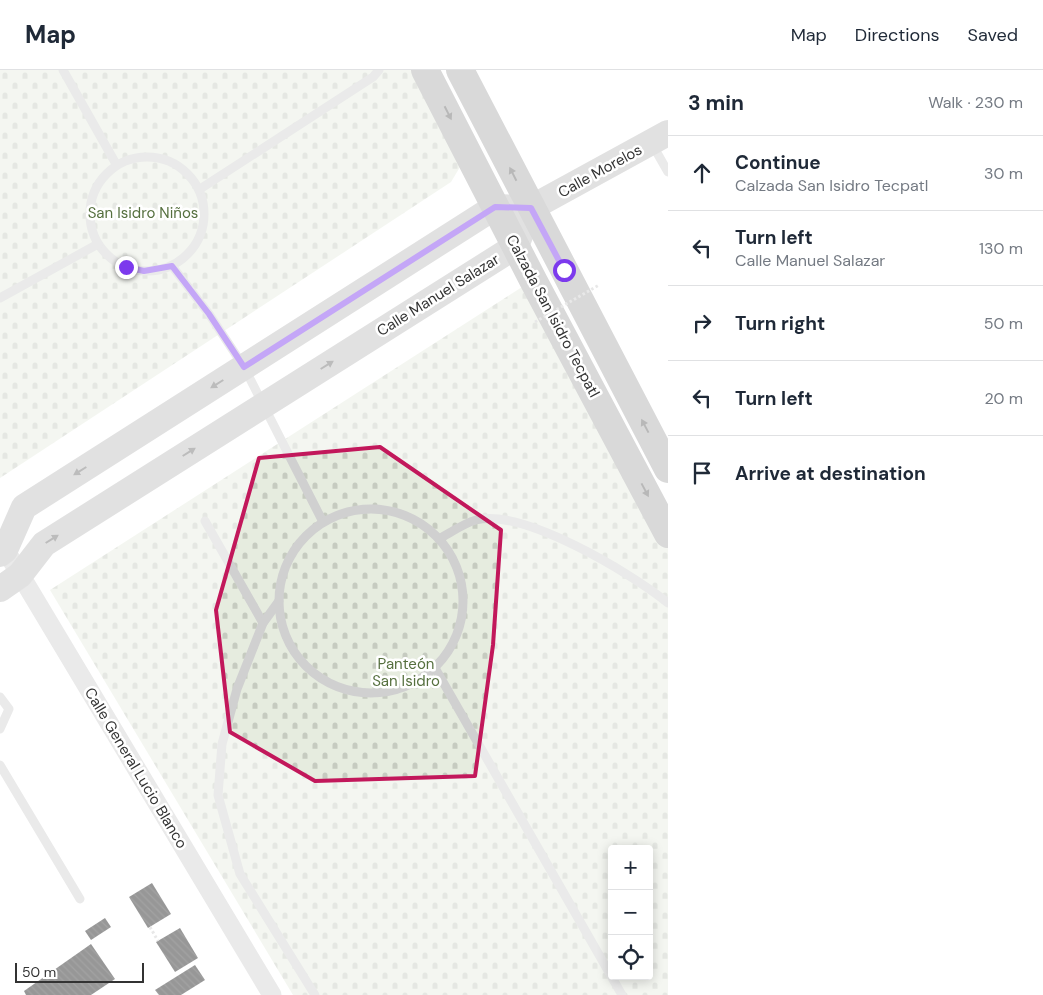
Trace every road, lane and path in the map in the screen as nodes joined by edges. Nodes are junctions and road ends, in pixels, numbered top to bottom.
1 (63, 70) edge
2 (379, 70) edge
3 (425, 70) edge
4 (460, 70) edge
5 (660, 138) edge
6 (116, 164) junction
7 (668, 172) edge
8 (200, 189) junction
9 (495, 207) junction
10 (531, 208) junction
11 (98, 244) junction
12 (516, 246) junction
13 (172, 266) junction
14 (599, 285) dead end
15 (0, 298) edge
16 (535, 322) dead end
17 (244, 367) junction
18 (264, 404) junction
19 (668, 469) edge
20 (204, 521) dead end
21 (323, 522) junction
22 (668, 534) edge
23 (439, 540) junction
24 (2, 549) edge
25 (10, 582) edge
26 (279, 601) junction
27 (668, 602) edge
28 (263, 623) junction
29 (435, 668) junction
30 (0, 696) edge
31 (0, 729) edge
32 (0, 765) edge
33 (80, 899) dead end
34 (150, 927) dead end
35 (158, 941) dead end
36 (272, 995) edge
37 (315, 995) edge
38 (622, 995) edge

1 - 6 lane
2 - 8 lane
3 -> 9 main road, Calzada San Isidro Tecpatl
10 -> 4 main road, Calzada San Isidro Tecpatl
5 - 7 lane
5 - 10 street, Calle Morelos
6 - 8 lane
6 - 11 lane
8 - 13 lane
9 - 10 street
9 - 12 main road, Calzada San Isidro Tecpatl
9 - 17 street
10 - 12 street, Calle Manuel Salazar
19 -> 10 main road, Calzada San Isidro Tecpatl
11 - 13 lane
11 - 15 lane
18 -> 12 street, Calle Manuel Salazar
12 -> 22 main road, Calzada San Isidro Tecpatl
13 - 17 lane
14 - 16 path, bridge
17 - 18 lane
17 -> 24 street
18 - 21 lane
25 -> 18 street, Calle Manuel Salazar
20 - 28 lane
21 - 23 lane
21 - 26 lane
23 - 27 lane
23 - 29 lane
24 - 25 street, Calle General Lucio Blanco
25 - 36 street, Calle General Lucio Blanco
26 - 28 lane
26 - 29 lane
28 - 37 lane
29 - 38 lane
30 - 31 lane
32 - 33 lane
34 - 35 path

